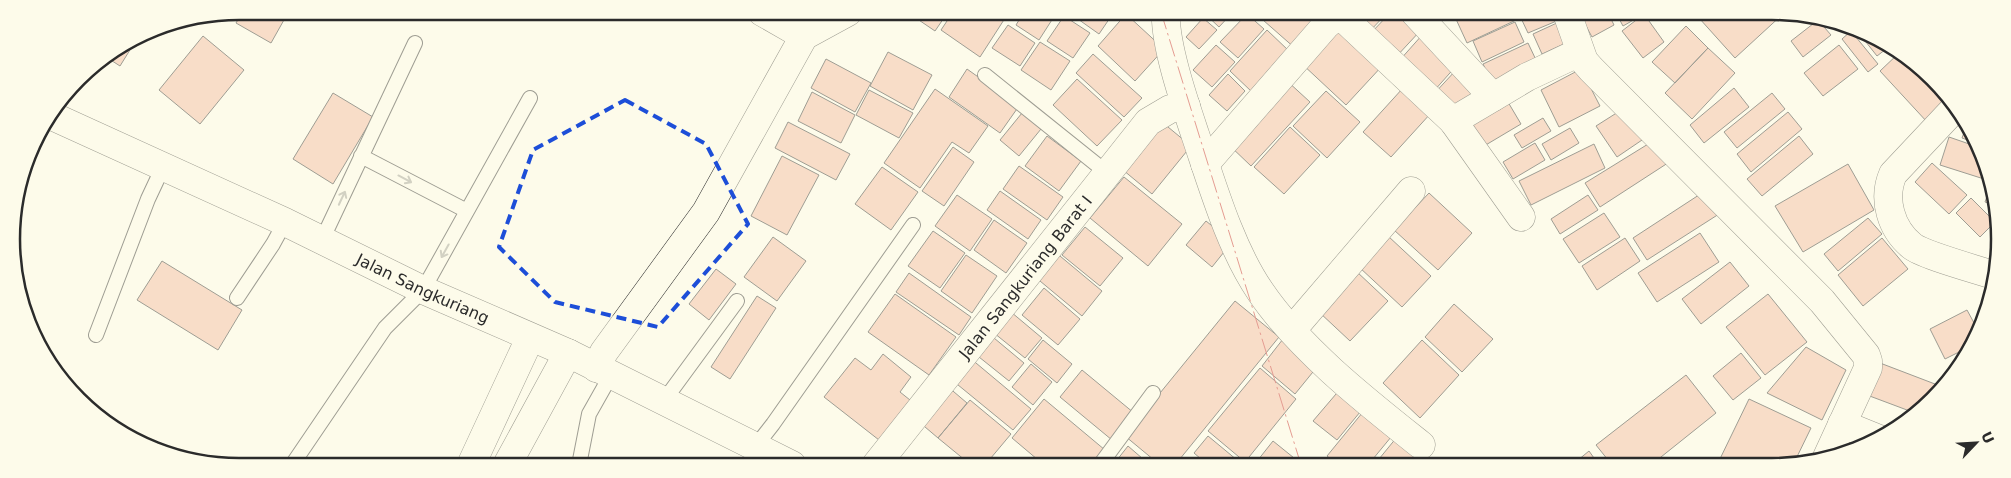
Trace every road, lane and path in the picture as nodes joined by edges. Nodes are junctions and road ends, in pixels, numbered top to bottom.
1 (776, 20) edge
2 (833, 20) edge
3 (1167, 20) edge
4 (1332, 20) edge
5 (1345, 20) edge
6 (1422, 20) edge
7 (1569, 20) edge
8 (804, 36) junction
9 (414, 43) dead end
10 (1580, 52) junction
11 (984, 75) dead end
12 (1493, 97) junction
13 (530, 98) dead end
14 (1186, 106) junction
15 (1951, 113) edge
16 (56, 118) edge
17 (1453, 121) junction
18 (361, 156) junction
19 (1205, 164) junction
20 (163, 167) junction
21 (1106, 172) junction
22 (1411, 191) dead end
23 (467, 211) junction
24 (1521, 217) dead end
25 (285, 222) junction
26 (913, 225) dead end
27 (322, 240) junction
28 (1988, 273) edge
29 (423, 290) junction
30 (237, 298) dead end
31 (737, 302) dead end
32 (1292, 330) junction
33 (96, 334) dead end
34 (530, 338) junction
35 (590, 364) junction
36 (1153, 393) dead end
37 (663, 402) junction
38 (1842, 424) junction
39 (1869, 435) edge
40 (1421, 445) dead end
41 (755, 447) junction
42 (1830, 451) edge
43 (297, 458) edge
44 (474, 458) edge
45 (513, 458) edge
46 (530, 458) edge
47 (580, 458) edge
48 (778, 458) edge
49 (881, 458) edge
50 (1105, 458) edge

1 - 8 street
2 - 8 street
3 - 14 street
4 - 19 street
5 - 17 street
6 - 12 street
7 - 10 street
8 - 35 street
9 - 18 lane
10 - 12 street
10 - 38 street
11 - 21 lane
12 - 17 street
13 - 23 lane
14 - 19 street
14 - 21 street, Jalan Sangkuriang Barat I
15 - 28 street
16 - 20 street, Jalan Sangkuriang
17 - 24 street
18 -> 23 lane
27 -> 18 lane
19 - 32 street
20 - 25 street, Jalan Sangkuriang
20 - 33 lane
21 - 49 street, Jalan Sangkuriang Barat I
22 - 32 street
23 -> 29 lane
25 - 27 street, Jalan Sangkuriang
25 - 30 lane
26 - 41 lane
27 - 29 street, Jalan Sangkuriang
29 - 34 street, Jalan Sangkuriang
29 - 43 lane
31 - 37 lane
32 - 40 street
34 - 35 street, Jalan Sangkuriang
34 - 44 street
35 - 37 street, Jalan Sangkuriang
35 - 45 street
35 - 46 street
35 - 47 lane
36 - 50 lane
37 - 41 street, Jalan Sangkuriang
38 - 39 street
38 - 42 street
41 - 48 street, Jalan Sangkuriang

